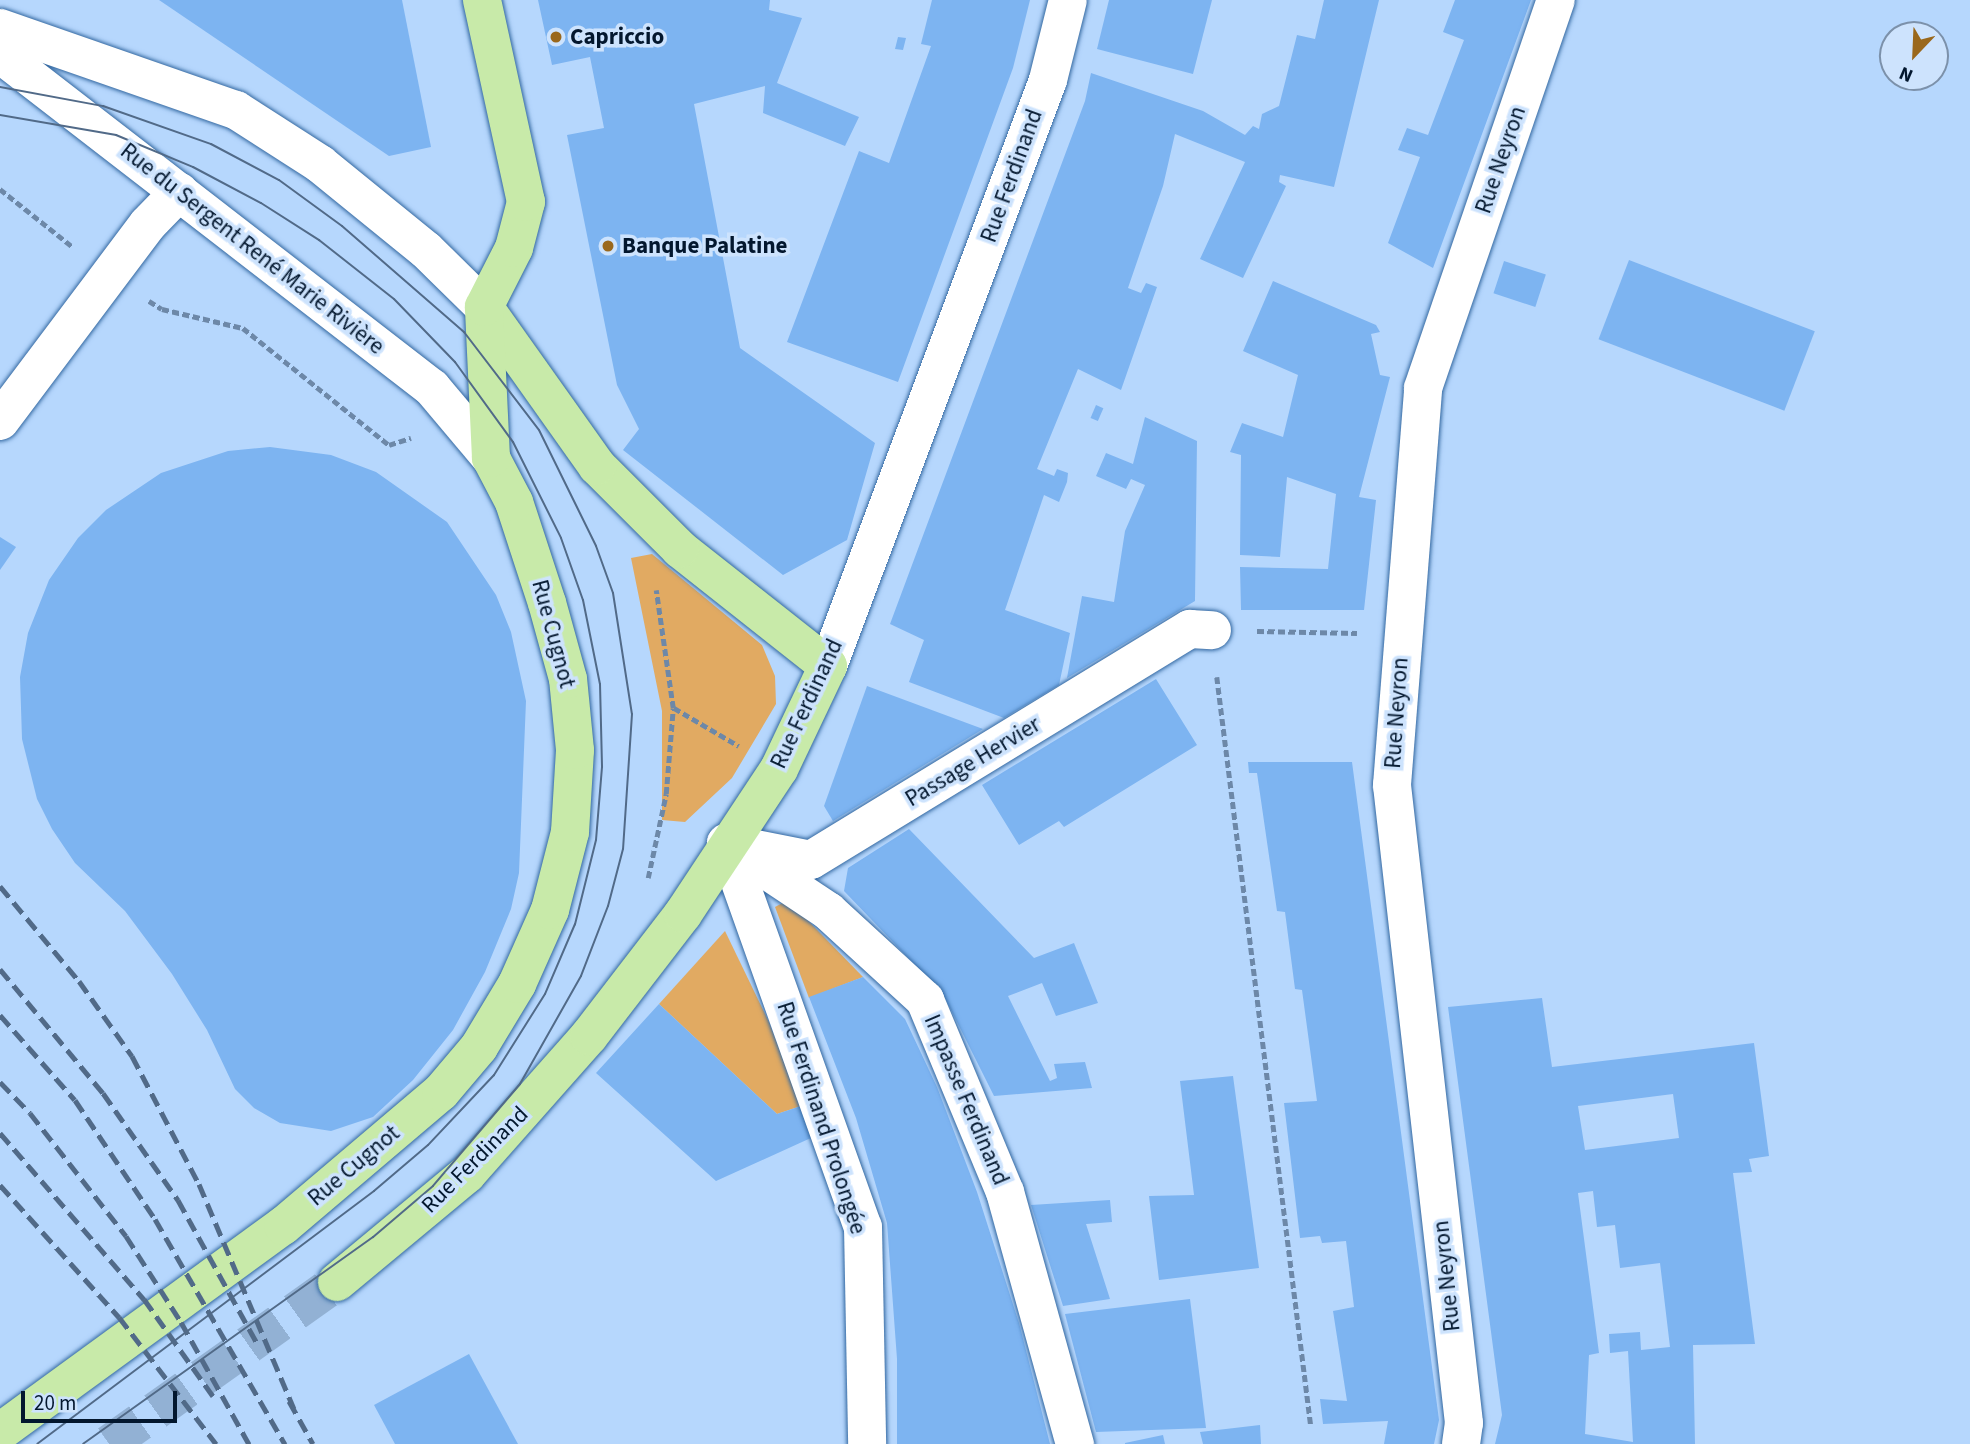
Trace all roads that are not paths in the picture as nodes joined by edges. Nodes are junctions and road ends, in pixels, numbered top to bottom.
1 (482, 0) edge
2 (1068, 0) edge
3 (1556, 0) edge
4 (0, 28) edge
5 (0, 54) edge
6 (178, 192) junction
7 (484, 307) junction
8 (0, 421) edge
9 (491, 458) junction
10 (1212, 630) road end
11 (828, 666) junction
12 (726, 843) junction
13 (337, 1282) tunnel mouth
14 (0, 1432) edge
15 (867, 1444) edge
16 (1075, 1444) edge
17 (1461, 1444) edge

1 - 7 main road, Rue Cugnot
2 - 11 street, Rue Ferdinand
3 - 17 street, Rue Neyron
4 - 7 street
5 - 6 street, Rue du Sergent René Marie Rivière
6 - 8 street
6 - 9 street, Rue du Sergent René Marie Rivière
7 - 9 main road, Rue Cugnot
7 - 11 main road
9 - 14 main road, Rue Cugnot
10 - 12 street, Passage Hervier
11 - 12 main road, Rue Ferdinand
12 - 13 main road, Rue Ferdinand
12 - 15 street, Rue Ferdinand Prolongée
12 - 16 street, Impasse Ferdinand

